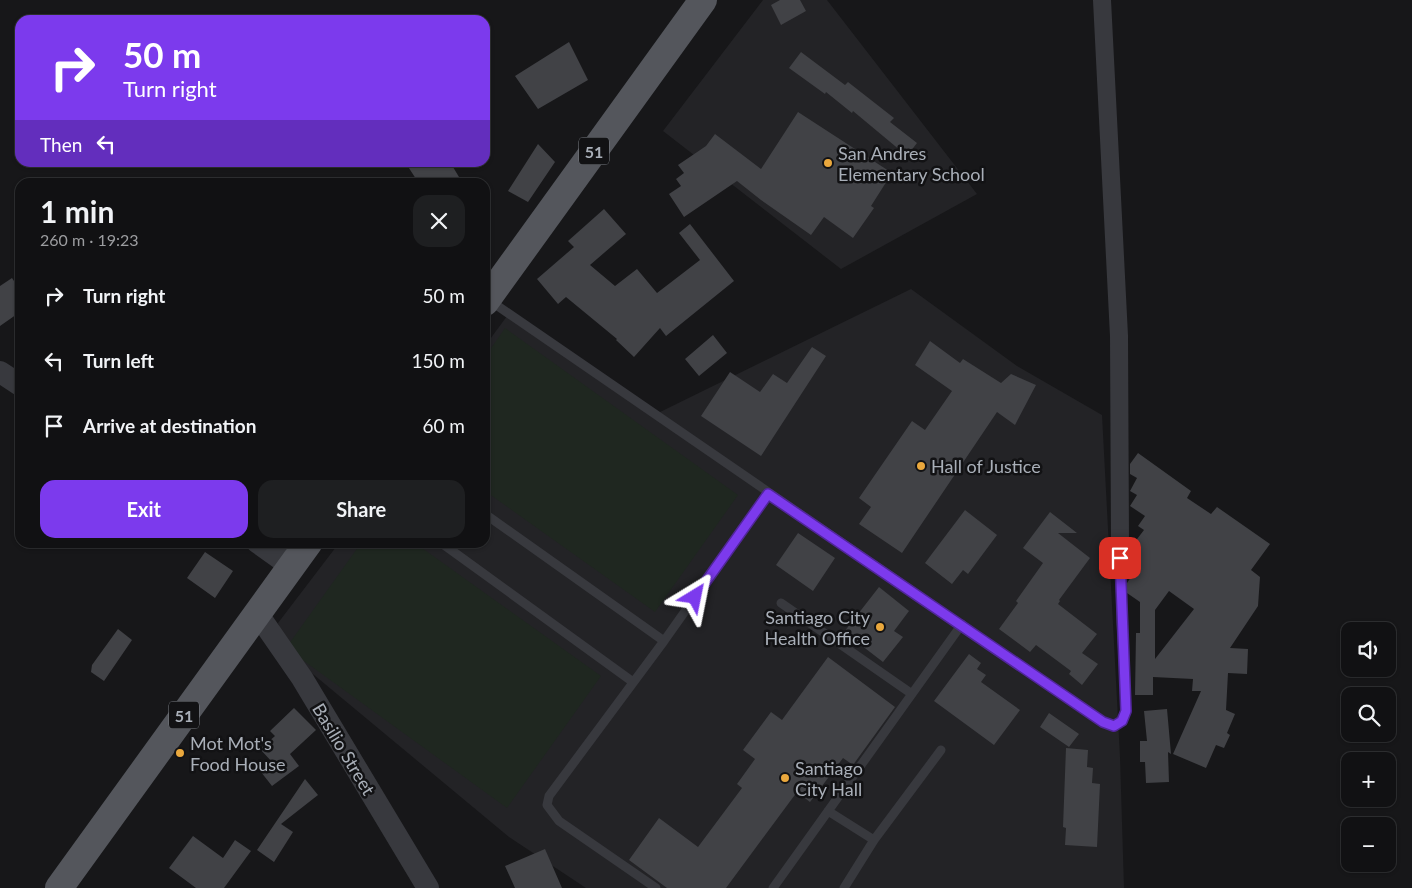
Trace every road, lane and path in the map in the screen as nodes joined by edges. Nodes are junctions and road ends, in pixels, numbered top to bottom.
1 (703, 0) edge
2 (1102, 0) edge
3 (490, 294) edge
4 (490, 303) edge
5 (0, 372) edge
6 (15, 382) edge
7 (768, 494) junction
8 (490, 518) edge
9 (1120, 542) joint
10 (265, 548) edge
11 (305, 548) edge
12 (448, 548) edge
13 (292, 567) junction
14 (781, 603) dead end
15 (257, 613) junction
16 (962, 624) junction
17 (664, 641) junction
18 (633, 682) junction
19 (912, 694) junction
20 (941, 750) dead end
21 (828, 811) junction
22 (874, 840) junction
23 (59, 888) edge
24 (428, 888) edge
25 (656, 888) edge
26 (774, 888) edge
27 (844, 888) edge

1 - 3 main road, 51
2 - 9 street
4 - 7 lane
5 - 6 street
7 - 16 lane
7 - 17 lane
8 - 17 lane
9 - 16 lane
10 - 13 street
11 - 13 main road, 51
12 - 18 lane
13 - 15 main road, 51
14 - 19 lane
15 - 23 main road, 51
15 - 24 street, Basilio Street
16 - 19 lane
17 - 18 lane
18 - 25 lane
19 - 21 lane
20 - 22 lane
21 - 22 lane
21 - 26 lane
22 - 27 lane

